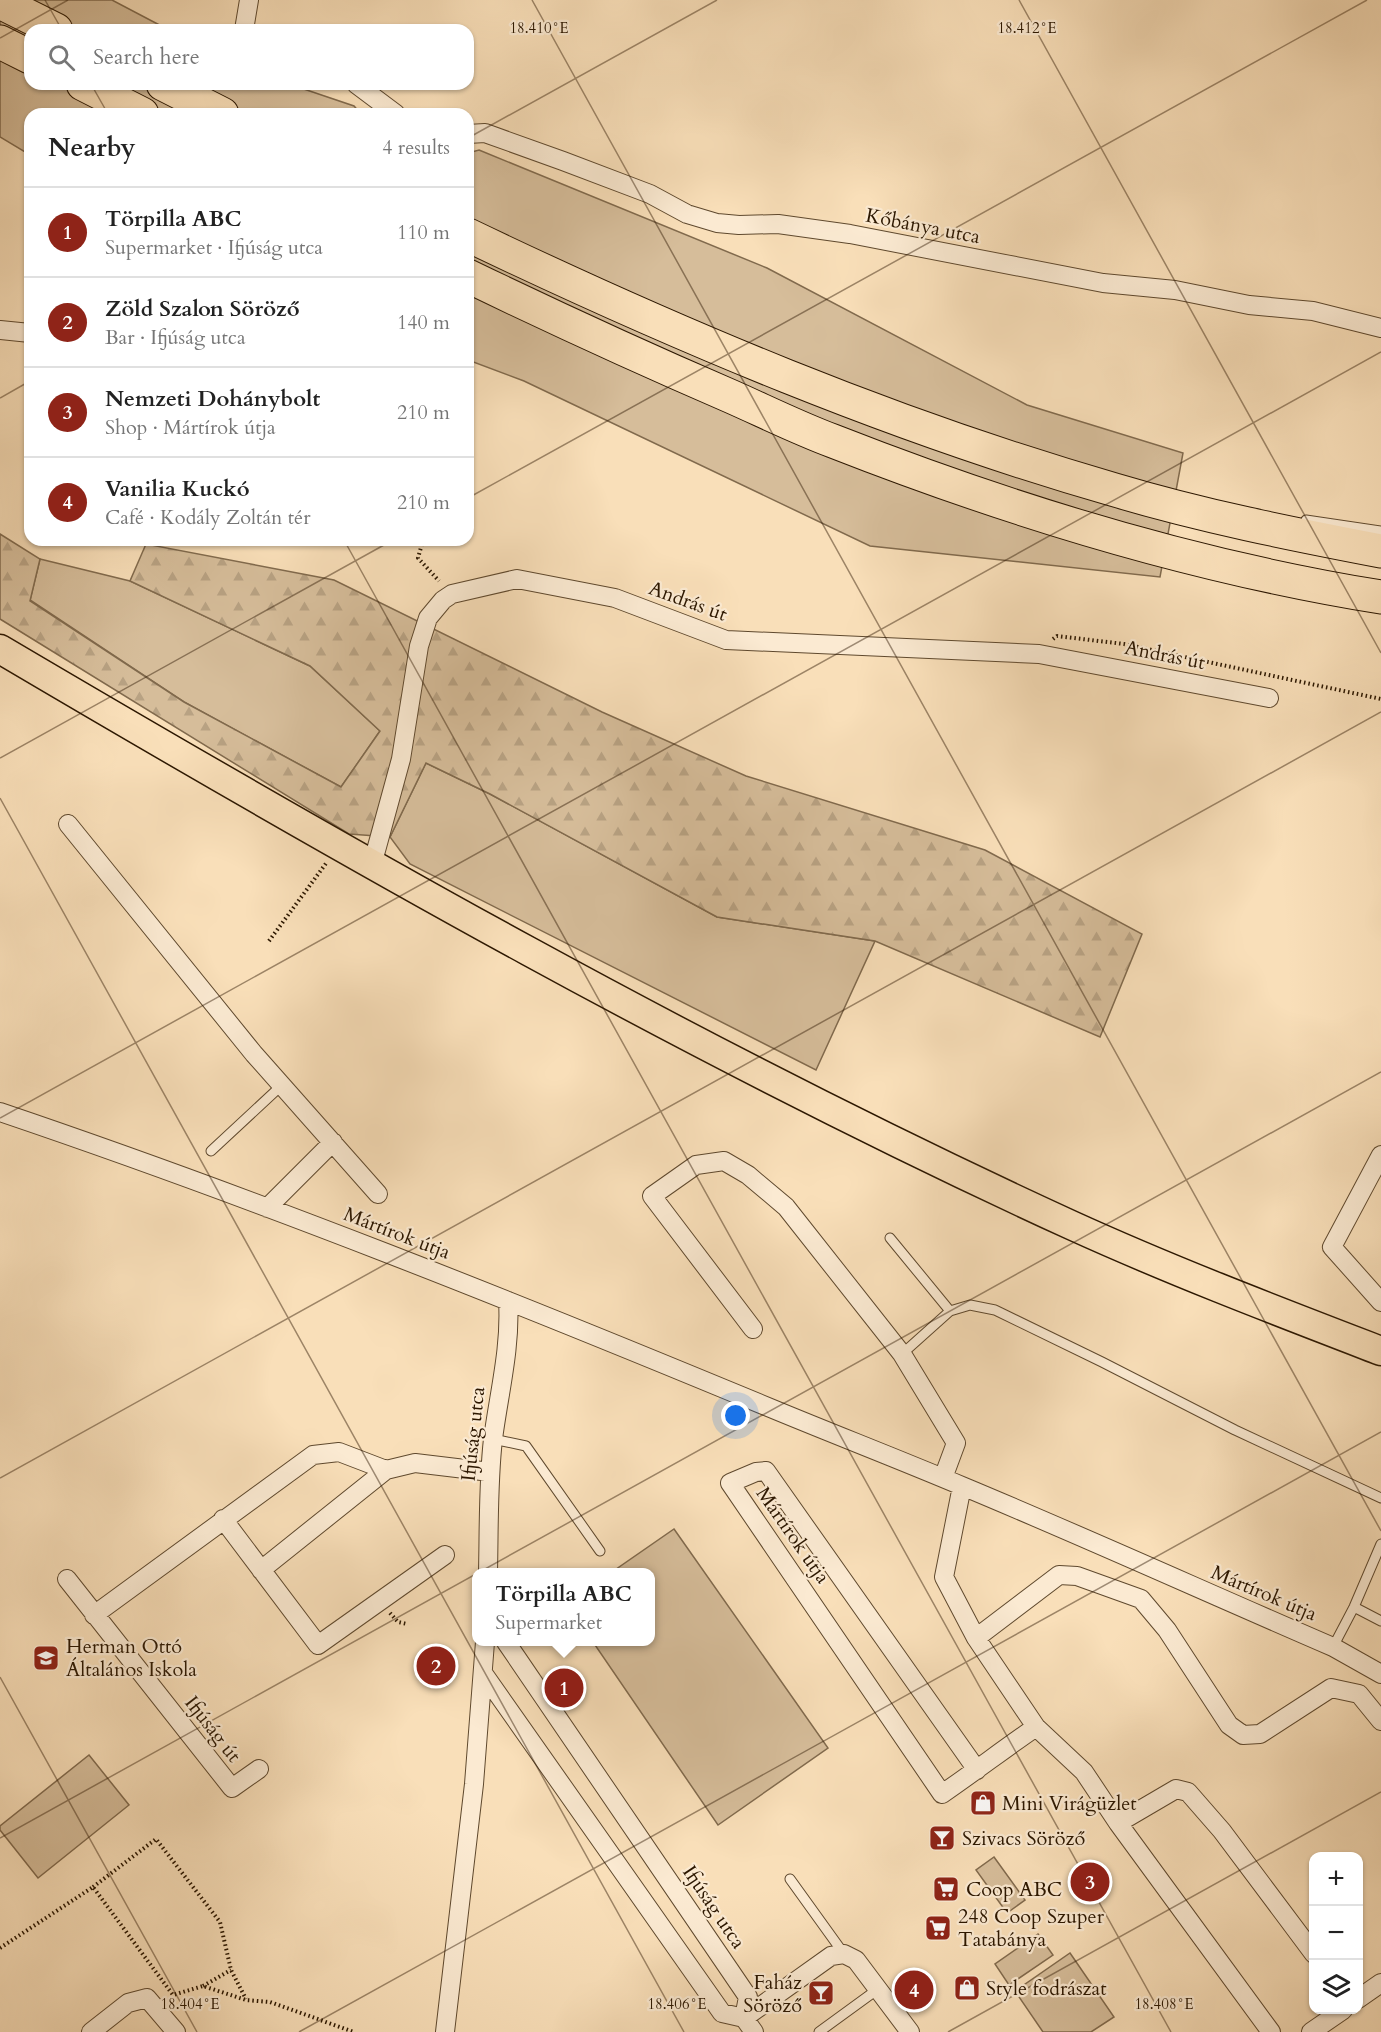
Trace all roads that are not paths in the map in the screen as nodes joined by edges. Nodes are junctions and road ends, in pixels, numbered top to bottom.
1 (249, 0) edge
2 (0, 2) edge
3 (44, 24) edge
4 (245, 24) edge
5 (0, 42) edge
6 (24, 54) edge
7 (95, 90) edge
8 (175, 90) edge
9 (364, 90) edge
10 (130, 108) edge
11 (210, 108) edge
12 (388, 108) edge
13 (474, 134) edge
14 (474, 238) edge
15 (474, 279) edge
16 (1381, 328) edge
17 (0, 330) edge
18 (24, 332) edge
19 (1299, 519) dead end
20 (1278, 520) dead end
21 (1234, 521) junction
22 (1381, 531) edge
23 (1381, 551) edge
24 (1346, 592) junction
25 (1381, 597) edge
26 (1381, 604) edge
27 (0, 649) edge
28 (1269, 698) dead end
29 (68, 824) dead end
30 (372, 865) junction
31 (282, 1084) junction
32 (1, 1115) edge
33 (333, 1142) junction
34 (211, 1151) dead end
35 (1381, 1155) edge
36 (378, 1194) dead end
37 (267, 1208) junction
38 (890, 1238) dead end
39 (508, 1301) junction
40 (1381, 1302) edge
41 (950, 1311) junction
42 (753, 1329) dead end
43 (1381, 1351) edge
44 (902, 1354) junction
45 (493, 1439) junction
46 (387, 1470) junction
47 (490, 1472) junction
48 (943, 1478) junction
49 (962, 1486) junction
50 (1381, 1498) edge
51 (223, 1519) junction
52 (1381, 1544) edge
53 (600, 1551) dead end
54 (445, 1555) dead end
55 (488, 1568) edge
56 (261, 1570) junction
57 (67, 1579) dead end
58 (1354, 1607) junction
59 (94, 1615) junction
60 (1381, 1620) edge
61 (976, 1638) junction
62 (485, 1646) edge
63 (509, 1646) edge
64 (1334, 1647) junction
65 (483, 1673) junction
66 (1381, 1674) edge
67 (1381, 1721) edge
68 (1036, 1727) junction
69 (259, 1769) dead end
70 (977, 1770) junction
71 (1118, 1823) junction
72 (790, 1879) dead end
73 (1309, 1947) edge
74 (844, 1954) junction
75 (1381, 1983) edge
76 (878, 1989) junction
77 (1363, 1996) edge
78 (1337, 2014) edge
79 (749, 2025) edge
80 (91, 2032) edge
81 (176, 2032) edge
82 (445, 2032) edge
83 (819, 2032) edge
84 (910, 2032) edge
85 (1271, 2032) edge
86 (1311, 2032) edge

1 - 4 street
2 - 3 highway
5 - 6 highway
7 - 10 highway
8 - 11 highway
9 - 12 street
13 - 16 street, Kőbánya utca
14 - 21 highway
15 - 24 highway
17 - 18 street
19 - 22 lane
20 - 21 lane
21 - 23 highway
24 - 25 highway
24 - 26 lane
27 - 30 main road
28 - 30 street, András út
29 - 31 street, Mártírok útja
30 - 43 main road
31 - 33 street, Mártírok útja
31 - 34 lane
32 - 37 street, Mártírok útja
33 - 36 street, Mártírok útja
33 - 37 street
35 - 40 street
37 - 39 street, Mártírok útja
38 - 41 lane
39 - 45 street, Ifjúság utca
39 - 48 street, Mártírok útja
41 - 44 lane
41 - 50 lane
42 - 44 street
44 - 48 street
45 - 47 street, Ifjúság utca
45 - 53 lane
46 - 47 street
46 - 51 street
46 - 56 street
47 - 55 street, Ifjúság utca
48 - 49 street, Mártírok útja
49 - 61 street
49 - 64 street, Mártírok útja
51 - 56 street
51 - 59 street
52 - 58 lane
54 - 56 street
57 - 59 street, Ifjúság út
58 - 60 lane
58 - 64 lane
59 - 69 street, Ifjúság út
61 - 67 street
61 - 68 street
62 - 65 street
63 - 79 street, Ifjúság utca
64 - 66 street, Mártírok útja
65 - 79 street
65 - 82 street
68 - 70 street, Mártírok útja
68 - 71 street
70 - 70 street, Mártírok útja
71 - 73 street
71 - 85 street
72 - 74 lane
74 - 76 street
74 - 79 street
75 - 77 street
76 - 83 lane
76 - 84 street
78 - 86 street
80 - 81 street

